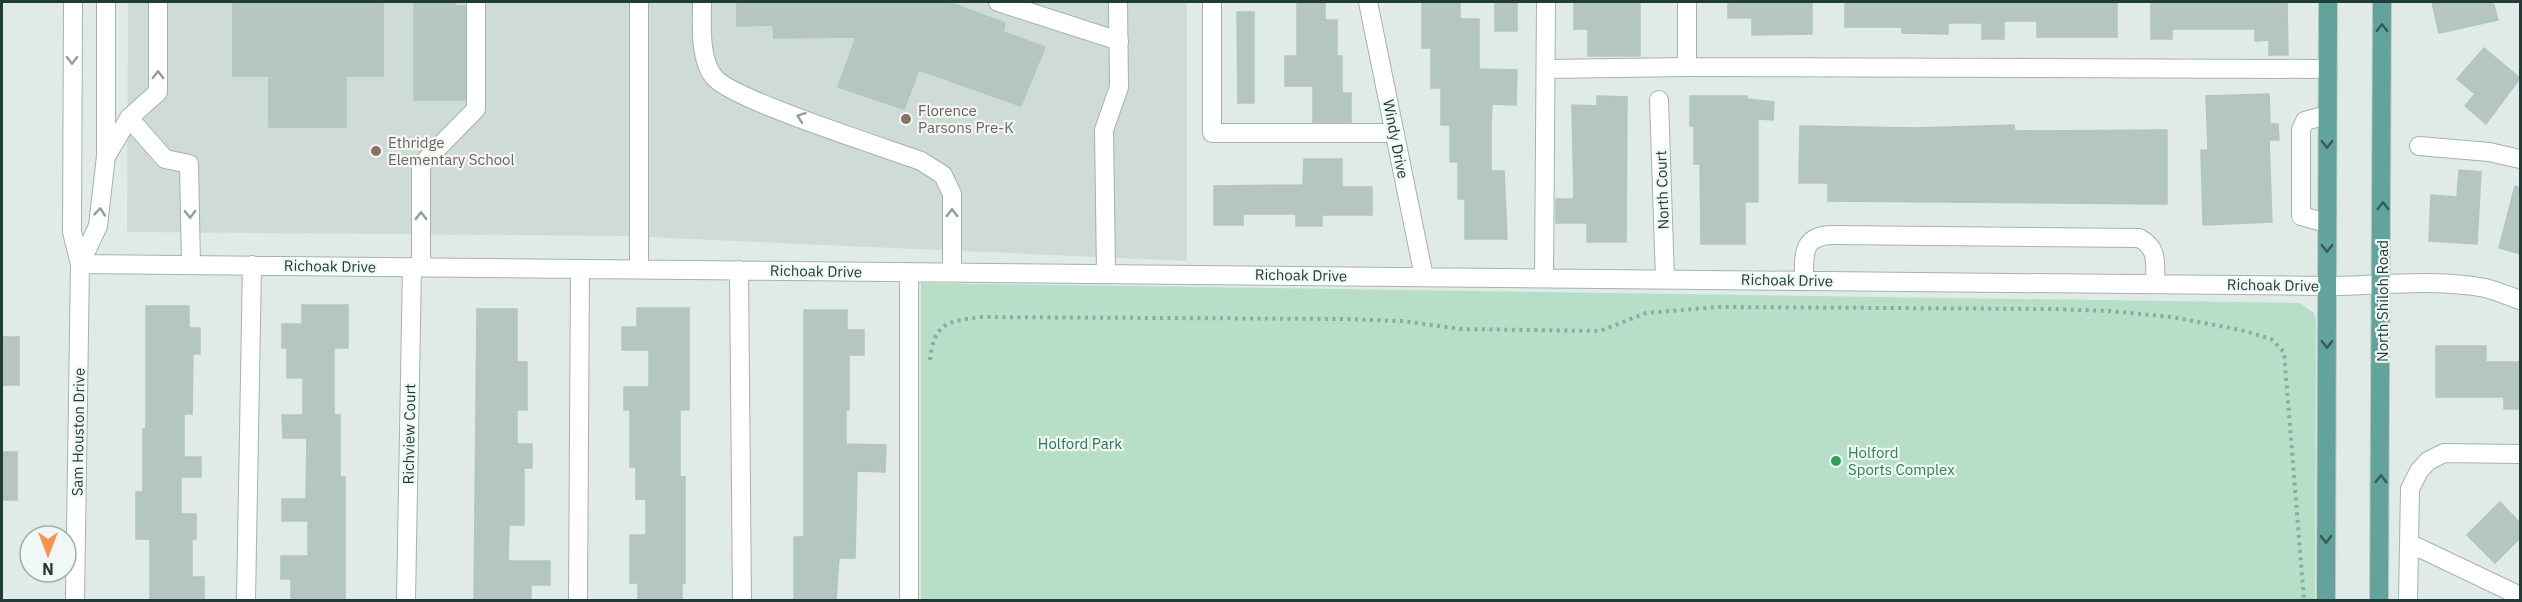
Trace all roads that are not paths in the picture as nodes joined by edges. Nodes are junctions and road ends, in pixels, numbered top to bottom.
1 (72, 2) edge
2 (106, 2) edge
3 (158, 2) edge
4 (476, 2) edge
5 (639, 2) edge
6 (702, 2) edge
7 (998, 2) edge
8 (1118, 2) edge
9 (1212, 2) edge
10 (1368, 2) edge
11 (1546, 2) edge
12 (1687, 2) edge
13 (2328, 2) edge
14 (2382, 2) edge
15 (1119, 41) junction
16 (1688, 67) junction
17 (1546, 69) junction
18 (2328, 69) junction
19 (1659, 100) dead end
20 (2327, 115) junction
21 (129, 118) junction
22 (1395, 133) junction
23 (2419, 146) dead end
24 (106, 156) junction
25 (2520, 159) edge
26 (2327, 223) junction
27 (80, 264) junction
28 (192, 265) junction
29 (252, 265) junction
30 (417, 267) junction
31 (580, 269) junction
32 (639, 269) junction
33 (739, 270) junction
34 (909, 272) junction
35 (952, 272) junction
36 (1106, 274) junction
37 (1424, 277) junction
38 (1544, 278) junction
39 (1665, 279) junction
40 (1804, 280) junction
41 (2155, 284) junction
42 (2327, 286) junction
43 (2383, 286) junction
44 (2520, 300) edge
45 (2520, 454) edge
46 (2409, 543) junction
47 (2520, 596) edge
48 (75, 600) edge
49 (246, 600) edge
50 (406, 600) edge
51 (578, 600) edge
52 (742, 600) edge
53 (909, 600) edge
54 (2326, 600) edge
55 (2379, 600) edge
56 (2408, 600) edge

1 -> 27 street, Sam Houston Drive
2 - 24 street, Sam Houston Drive
21 -> 3 street
30 -> 4 street, Richview Court
5 - 32 street
35 -> 6 street
7 - 15 street
8 - 15 street
9 - 22 street
10 - 22 street, Windy Drive
11 - 17 street
12 - 16 street
13 - 18 main road
43 -> 14 main road, North Shiloh Road
15 - 36 street
16 - 17 street
16 - 18 street
17 - 38 street
18 - 20 main road
19 - 39 street, North Court
20 -> 26 main road
20 - 26 street
21 - 24 street
21 -> 28 street
22 - 37 street, Windy Drive
23 - 25 street
27 -> 24 street, Sam Houston Drive
26 -> 42 main road
27 - 28 street, Richoak Drive
27 - 48 street, Sam Houston Drive
28 - 29 street, Richoak Drive
29 - 30 street, Richoak Drive
29 - 49 street
30 - 31 street, Richoak Drive
30 - 50 street, Richview Court
31 - 32 street, Richoak Drive
31 - 51 street
32 - 33 street, Richoak Drive
33 - 34 street, Richoak Drive
33 - 52 street
34 - 35 street, Richoak Drive
34 - 53 street
35 - 36 street, Richoak Drive
36 - 37 street, Richoak Drive
37 - 38 street, Richoak Drive
38 - 39 street, Richoak Drive
39 - 40 street, Richoak Drive
40 - 41 street, Richoak Drive
40 - 41 street
41 - 42 street, Richoak Drive
42 - 43 street, Richoak Drive
42 -> 54 main road
43 - 44 street, Richoak Drive
55 -> 43 main road, North Shiloh Road
45 - 46 street
46 - 47 street
46 - 56 street

